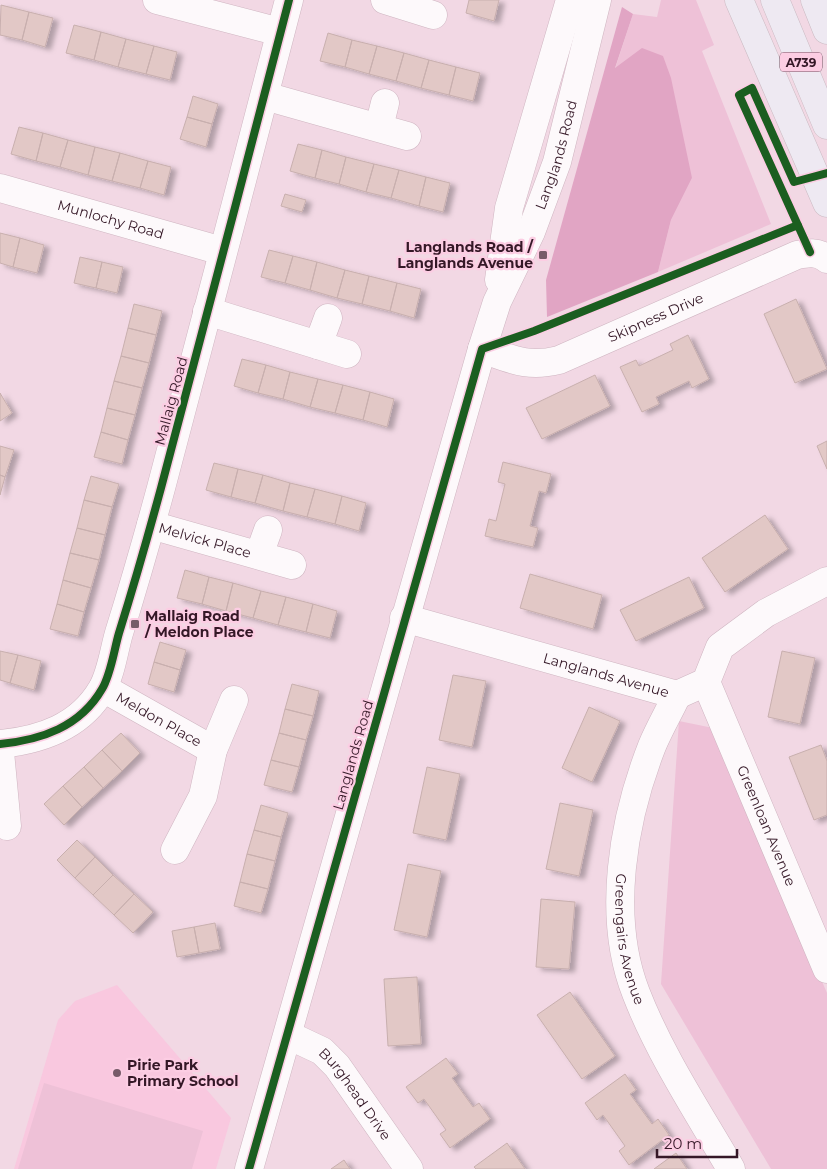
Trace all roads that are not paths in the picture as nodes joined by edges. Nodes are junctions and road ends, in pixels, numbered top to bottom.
1 (157, 0) edge
2 (289, 0) edge
3 (570, 0) edge
4 (597, 0) edge
5 (739, 0) edge
6 (775, 0) edge
7 (815, 0) edge
8 (401, 2) edge
9 (434, 16) dead end
10 (827, 30) edge
11 (280, 32) junction
12 (265, 96) junction
13 (827, 125) edge
14 (407, 136) dead end
15 (0, 188) edge
16 (827, 204) edge
17 (222, 251) junction
18 (827, 258) edge
19 (496, 302) junction
20 (208, 311) junction
21 (328, 318) dead end
22 (318, 345) junction
23 (482, 349) junction
24 (347, 354) dead end
25 (151, 525) junction
26 (268, 530) dead end
27 (259, 555) junction
28 (292, 565) dead end
29 (827, 581) edge
30 (404, 618) junction
31 (706, 682) junction
32 (103, 688) junction
33 (677, 695) junction
34 (234, 700) dead end
35 (0, 744) edge
36 (213, 750) junction
37 (0, 752) edge
38 (7, 826) dead end
39 (175, 850) dead end
40 (827, 969) edge
41 (288, 1035) junction
42 (249, 1169) edge
43 (409, 1169) edge
44 (731, 1169) edge

1 - 11 street
2 - 11 street, Mallaig Road
3 - 19 street, Langlands Road
4 - 19 street, Langlands Road
5 - 16 main road
6 - 13 main road, A739
7 - 10 main road
8 - 9 street
11 - 12 street, Mallaig Road
12 - 14 street
12 - 17 street, Mallaig Road
15 - 17 street, Munlochy Road
17 - 20 street, Mallaig Road
18 - 23 street, Skipness Drive
19 - 23 street, Langlands Road
20 - 22 street
20 - 25 street, Mallaig Road
21 - 22 street
22 - 24 street
23 - 30 street, Langlands Road
25 - 27 street, Melvick Place
25 - 32 street, Mallaig Road
26 - 27 street, Melvick Place
27 - 28 street, Melvick Place
29 - 31 street
30 - 33 street, Langlands Avenue
30 - 41 street, Langlands Road
31 - 33 street, Langlands Avenue
31 - 40 street, Greenloan Avenue
32 - 35 street, Mallaig Road
32 - 36 street, Meldon Place
33 - 44 street, Greengairs Avenue
34 - 36 street, Meldon Place
36 - 39 street, Meldon Place
37 - 38 street
41 - 42 street, Langlands Road
41 - 43 street, Burghead Drive

